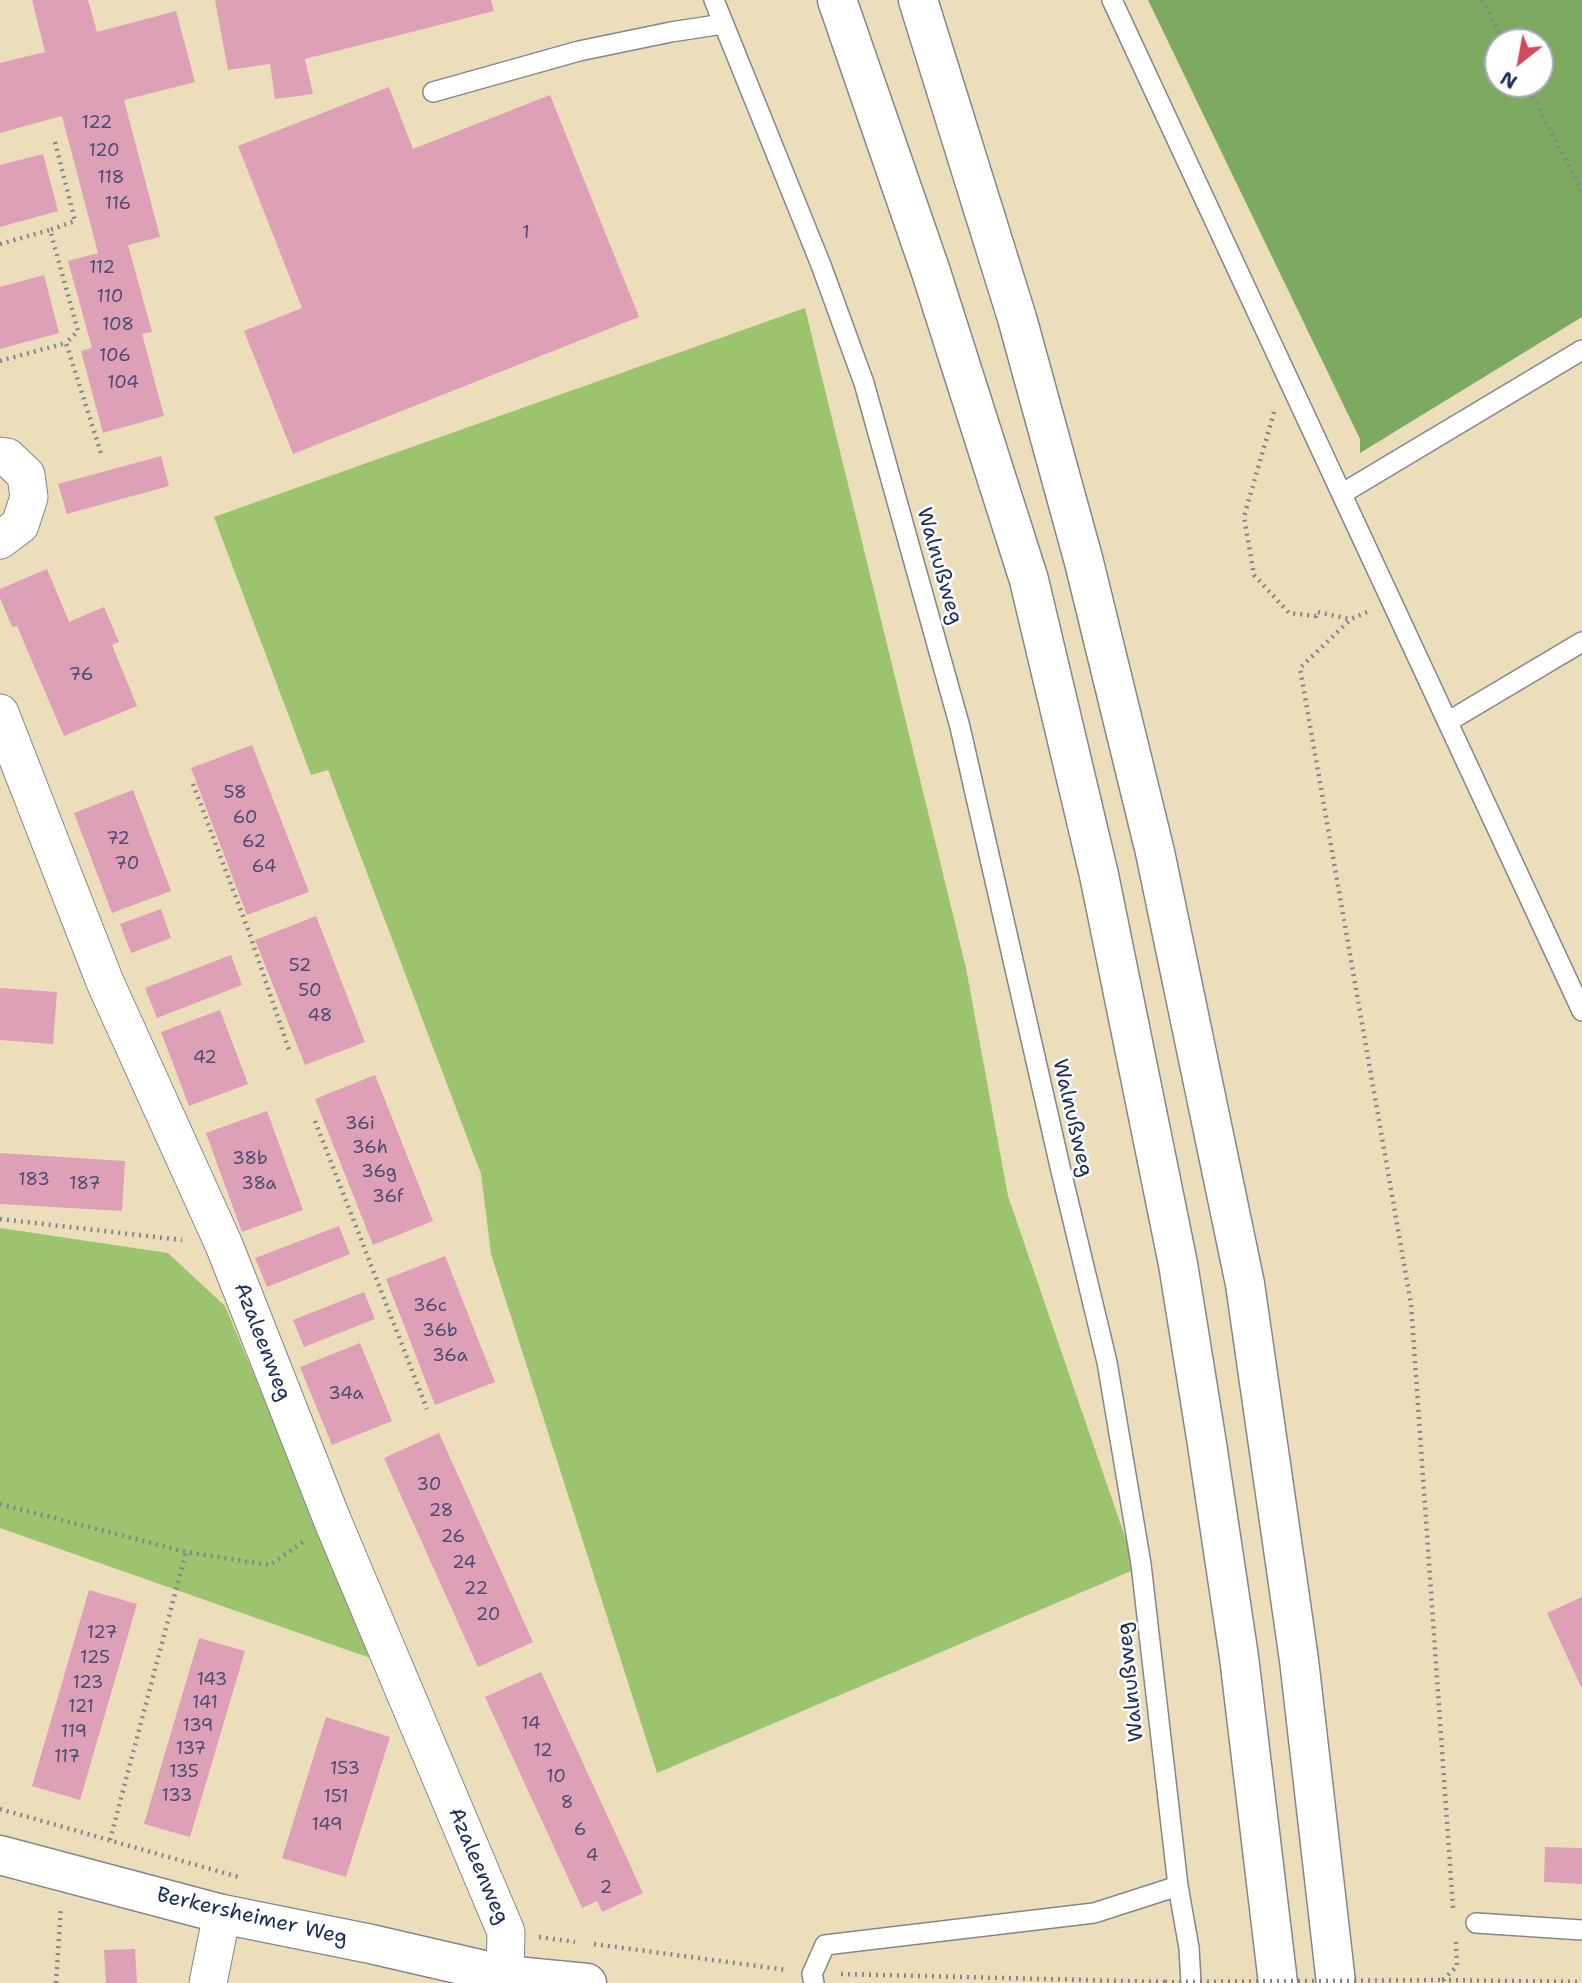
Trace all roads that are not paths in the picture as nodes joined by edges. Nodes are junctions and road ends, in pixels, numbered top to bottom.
1 (713, 0) edge
2 (838, 0) edge
3 (918, 0) edge
4 (1112, 0) edge
5 (723, 24) junction
6 (433, 92) dead end
7 (1582, 350) edge
8 (0, 456) edge
9 (1343, 493) junction
10 (0, 540) edge
11 (1582, 642) edge
12 (0, 713) edge
13 (1449, 721) junction
14 (1582, 1011) edge
15 (0, 1855) edge
16 (1178, 1886) junction
17 (222, 1914) junction
18 (1476, 1923) road end
19 (1582, 1930) edge
20 (813, 1978) edge
21 (505, 1979) edge
22 (208, 1983) edge
23 (587, 1983) edge
24 (1191, 1983) edge
25 (1278, 1983) edge
26 (1336, 1983) edge

1 - 5 lane, Walnußweg
2 - 25 main road
3 - 26 main road
4 - 9 lane
5 - 6 lane
5 - 16 lane, Walnußweg
7 - 9 lane
8 - 10 street
9 - 13 lane
11 - 13 lane
12 - 21 street, Azaleenweg
13 - 14 lane
15 - 17 main road, Berkersheimer Weg
16 - 20 lane
16 - 24 lane, Walnußweg
17 - 21 main road, Berkersheimer Weg
17 - 22 street
18 - 19 lane
21 - 23 main road, Berkersheimer Weg

